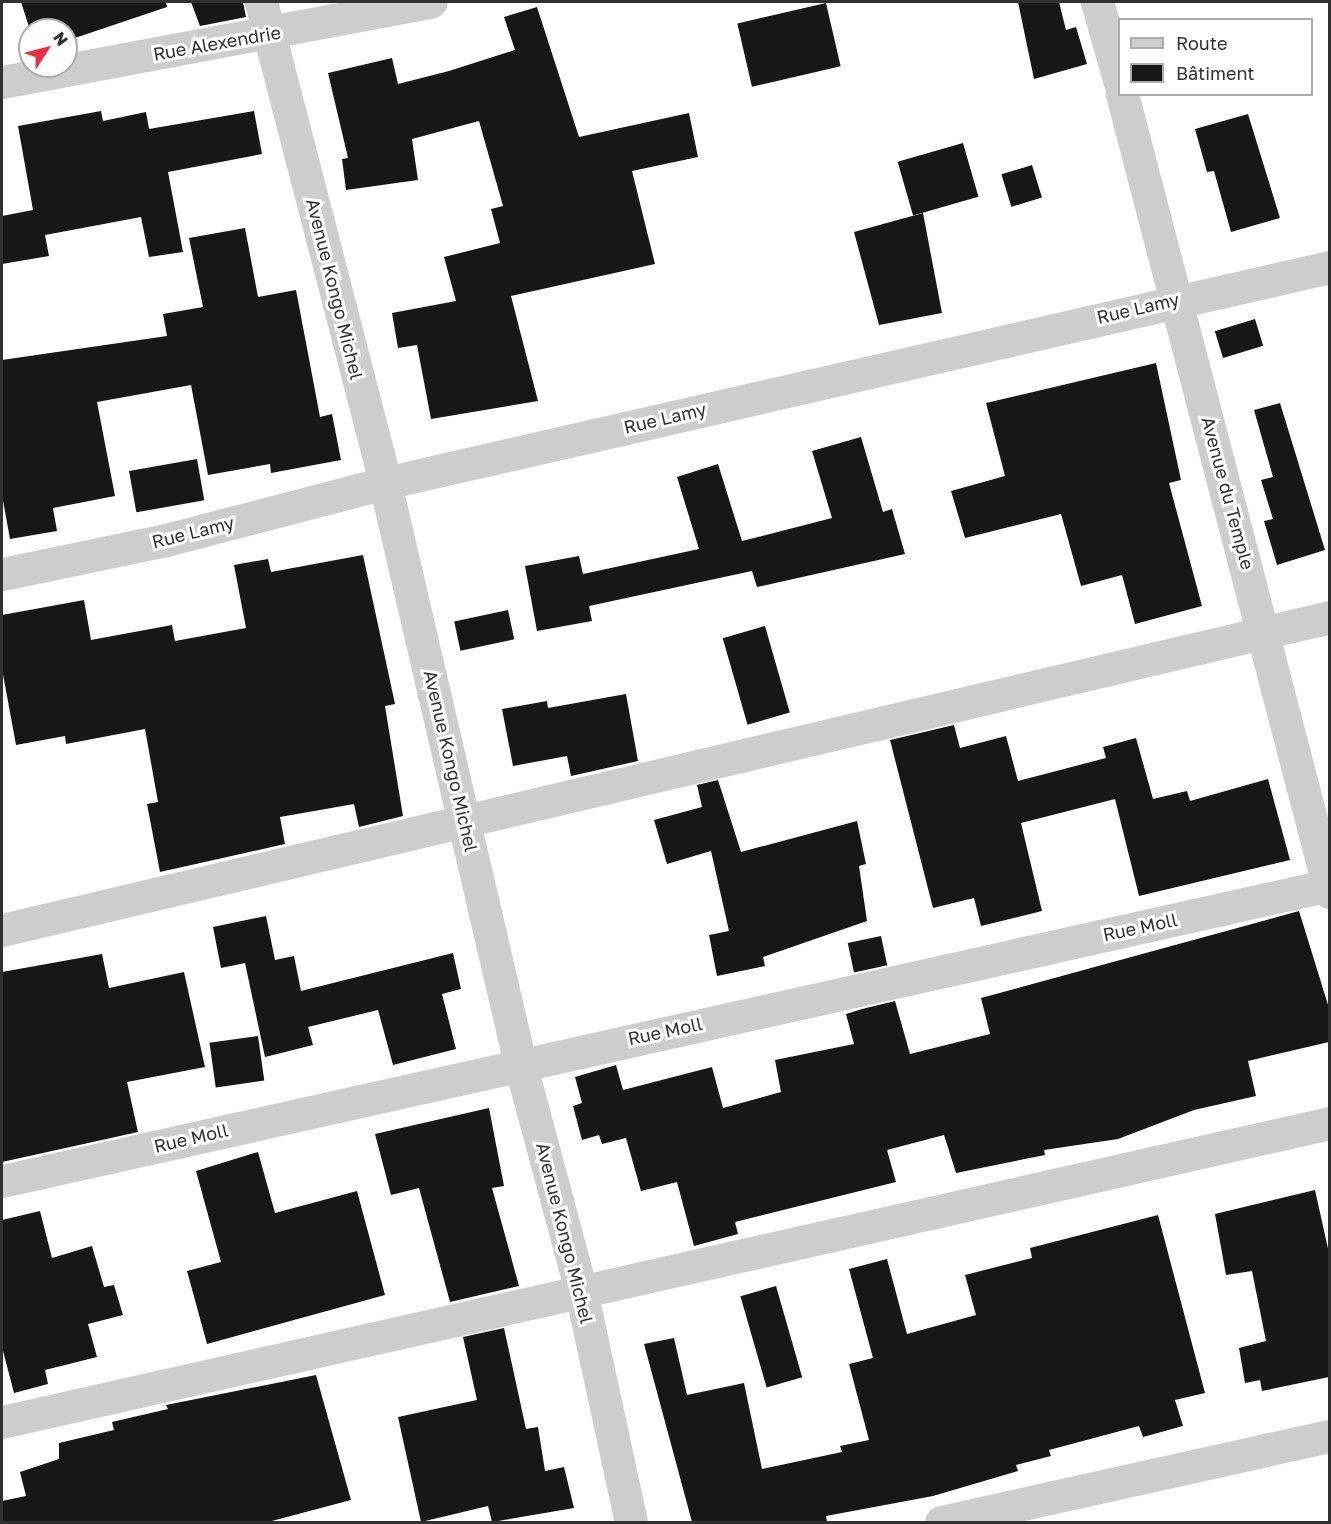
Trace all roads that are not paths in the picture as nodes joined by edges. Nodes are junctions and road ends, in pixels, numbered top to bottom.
1 (261, 2) edge
2 (431, 2) edge
3 (1097, 2) edge
4 (269, 33) junction
5 (1118, 79) edge
6 (2, 82) edge
7 (1123, 96) edge
8 (1329, 267) edge
9 (1178, 299) junction
10 (385, 483) junction
11 (2, 574) edge
12 (1329, 617) edge
13 (1265, 632) junction
14 (466, 823) junction
15 (1329, 887) edge
16 (2, 930) edge
17 (520, 1063) junction
18 (1329, 1123) edge
19 (2, 1181) edge
20 (581, 1291) junction
21 (2, 1422) edge
22 (1329, 1436) edge
23 (631, 1522) edge
24 (941, 1522) edge

1 - 4 street, Avenue Kongo Michel
2 - 4 street, Rue Alexendrie
3 - 5 street
4 - 6 street, Rue Alexendrie
4 - 10 street, Avenue Kongo Michel
7 - 9 street, Avenue du Temple
8 - 9 street, Rue Lamy
9 - 10 street, Rue Lamy
9 - 13 street, Avenue du Temple
10 - 11 street, Rue Lamy
10 - 14 street, Avenue Kongo Michel
12 - 13 street
13 - 14 street
13 - 15 street, Avenue du Temple
14 - 16 street
14 - 17 street, Avenue Kongo Michel
15 - 17 street, Rue Moll
17 - 19 street, Rue Moll
17 - 20 street, Avenue Kongo Michel
18 - 20 street
20 - 21 street
20 - 23 street, Avenue Kongo Michel
22 - 24 street

